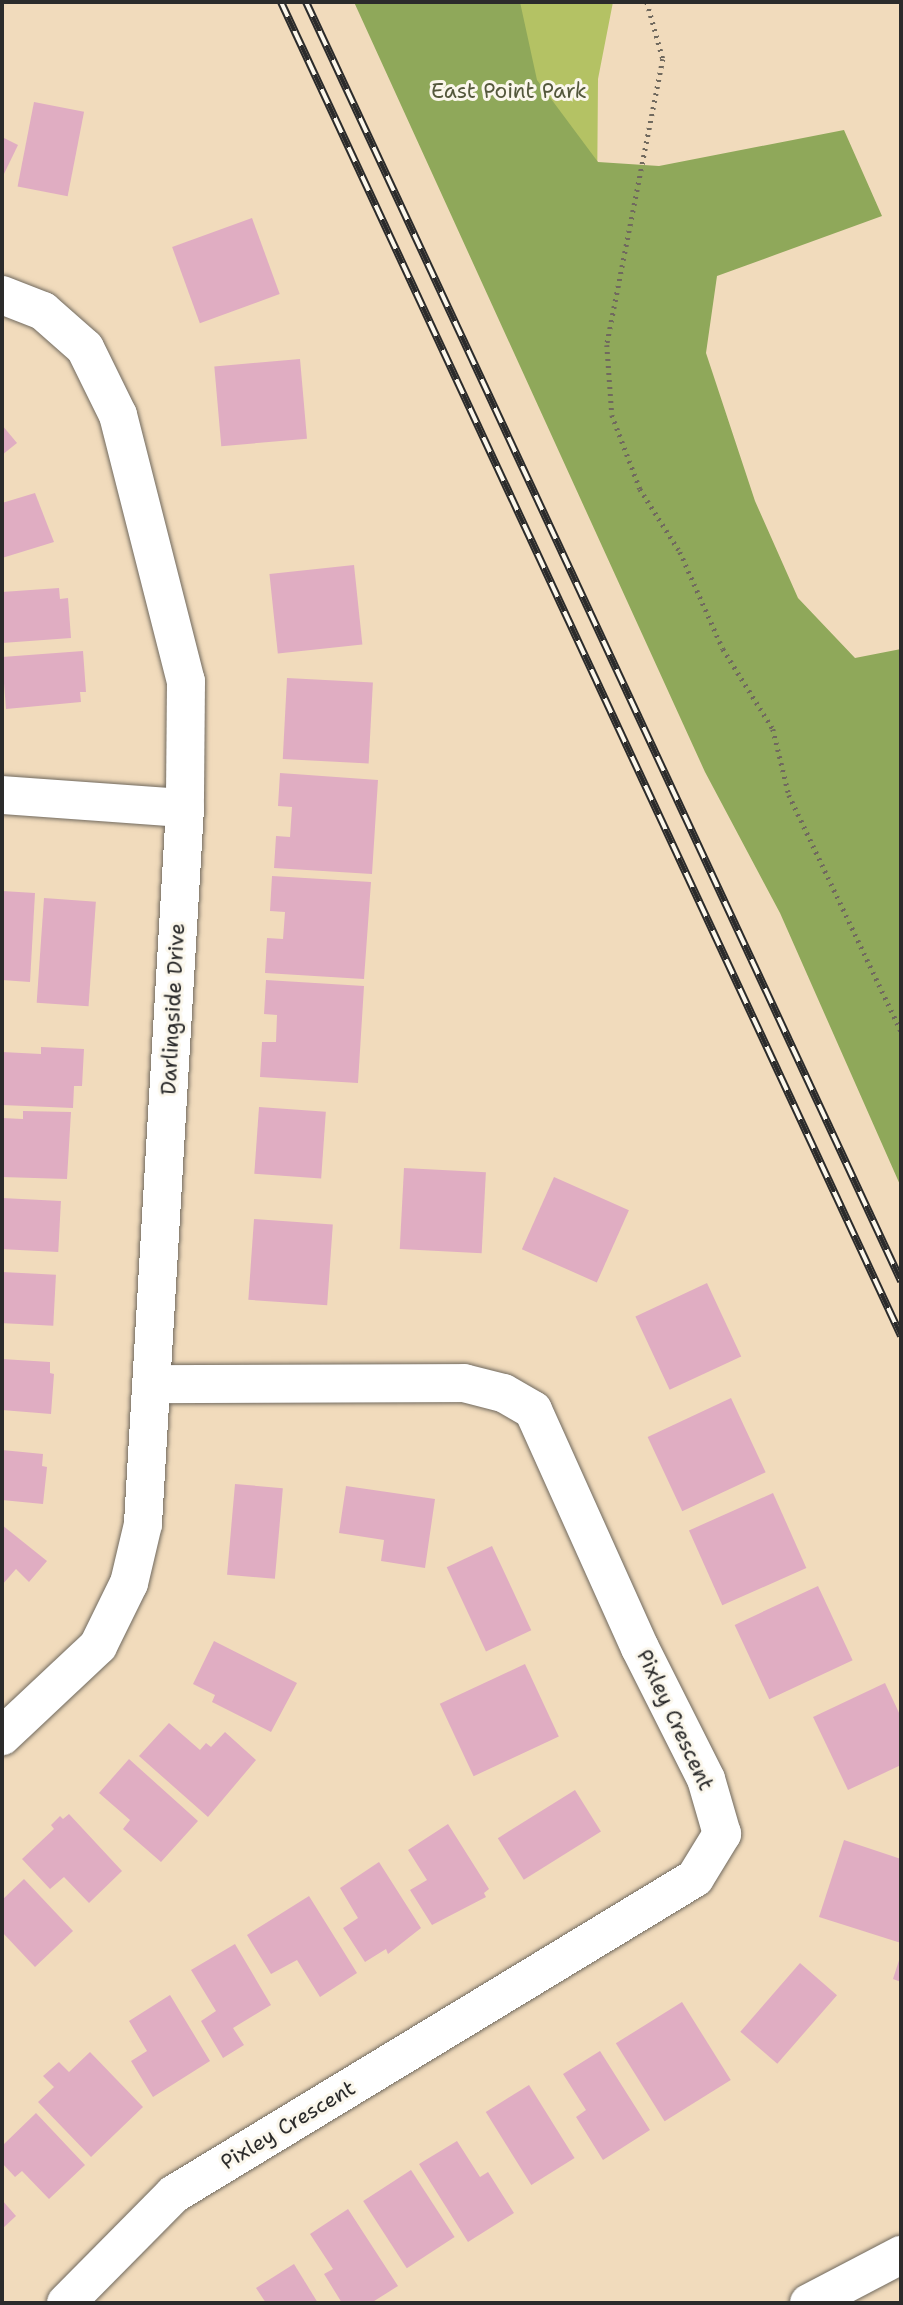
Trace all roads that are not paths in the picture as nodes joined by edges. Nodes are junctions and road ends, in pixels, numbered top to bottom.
1 (2, 295) edge
2 (2, 795) edge
3 (184, 808) junction
4 (152, 1384) junction
5 (2, 1736) edge
6 (901, 2255) edge
7 (66, 2303) edge
8 (809, 2303) edge

1 - 3 street, Darlingside Drive
2 - 3 street
3 - 4 street, Darlingside Drive
4 - 5 street, Darlingside Drive
4 - 7 street, Pixley Crescent
6 - 8 street

